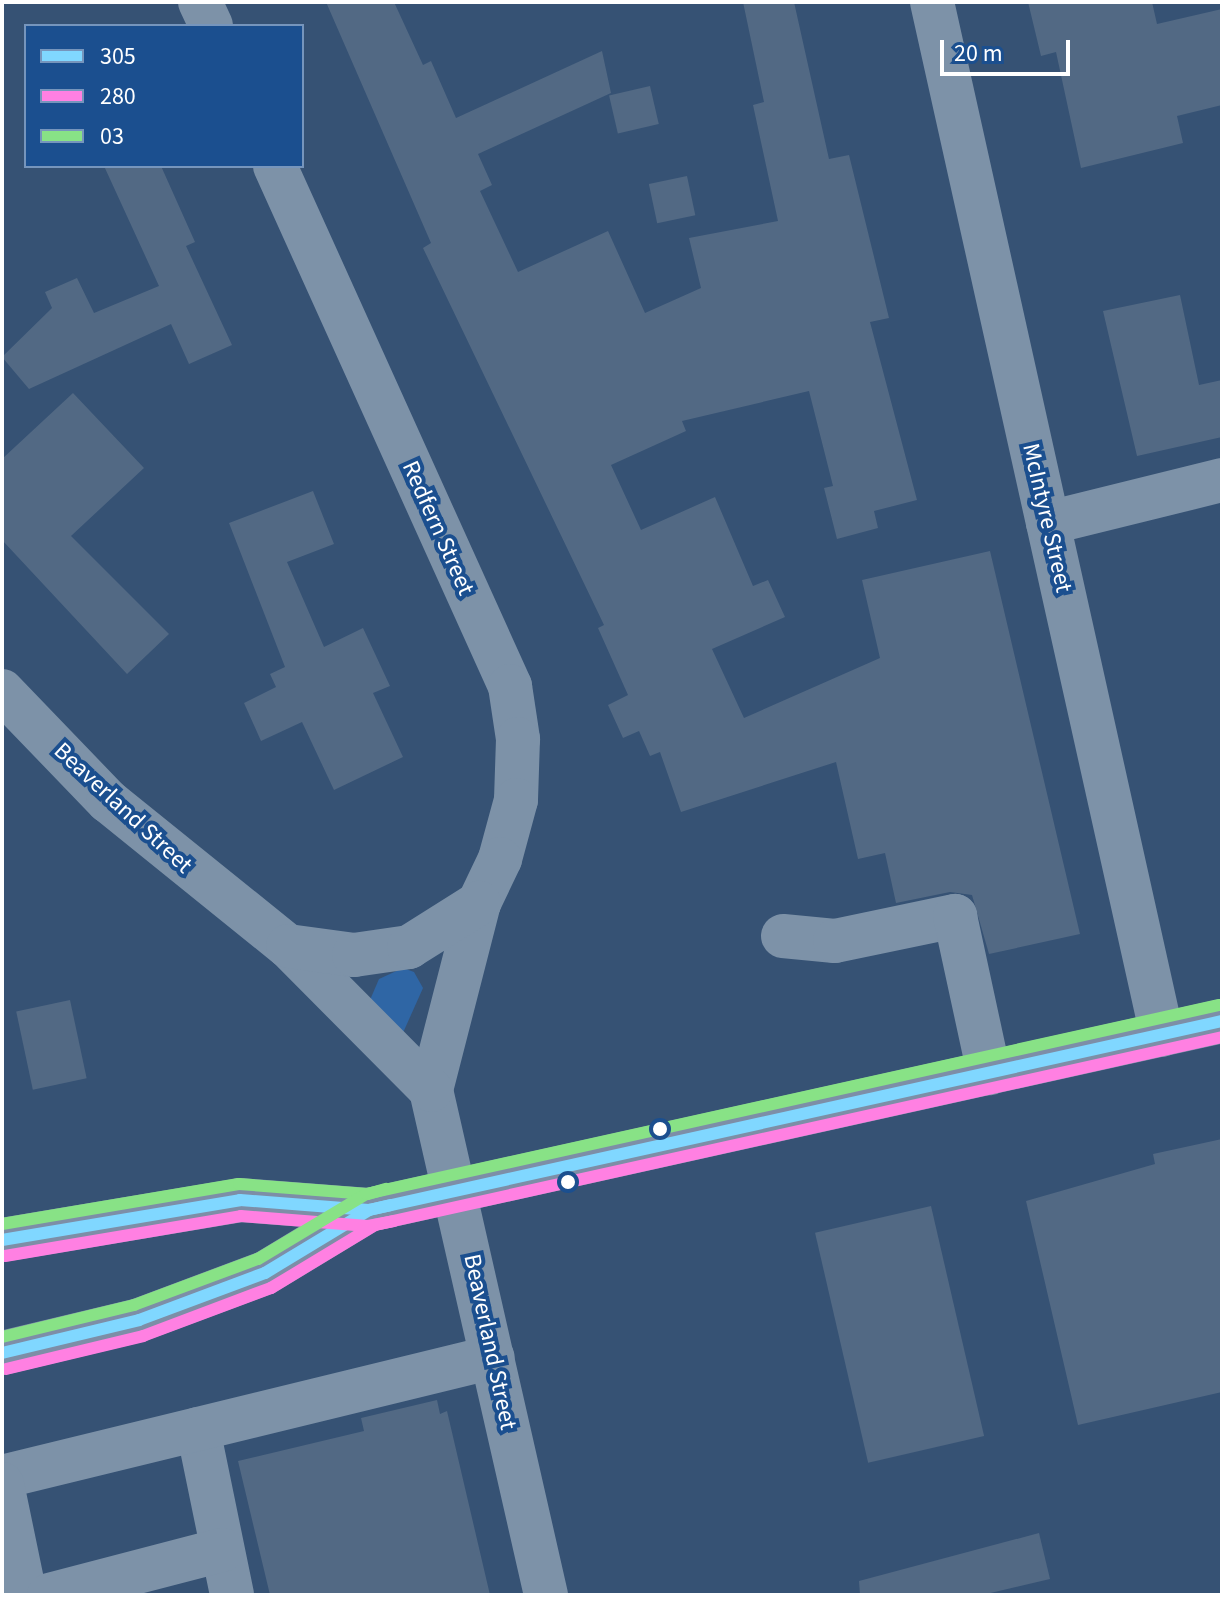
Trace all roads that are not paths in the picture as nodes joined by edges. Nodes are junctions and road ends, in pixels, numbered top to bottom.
1 (200, 2) edge
2 (932, 2) edge
3 (210, 24) edge
4 (276, 168) edge
5 (1222, 480) edge
6 (1048, 523) junction
7 (2, 691) edge
8 (479, 903) junction
9 (783, 936) dead end
10 (288, 946) junction
11 (1222, 1021) edge
12 (1162, 1035) junction
13 (989, 1073) junction
14 (431, 1090) junction
15 (458, 1192) junction
16 (369, 1210) junction
17 (2, 1240) edge
18 (2, 1353) edge
19 (493, 1357) junction
20 (198, 1429) junction
21 (2, 1477) edge
22 (2, 1484) edge
23 (222, 1550) junction
24 (25, 1595) edge
25 (49, 1595) edge
26 (232, 1595) edge
27 (546, 1595) edge

1 - 3 street
2 - 6 street, McIntyre Street
4 - 8 street, Redfern Street
5 - 6 street
6 - 12 street, McIntyre Street
7 - 10 street, Beaverland Street
8 - 10 street
8 - 14 street, Beaverland Street
9 - 13 street
10 - 14 street, Beaverland Street
11 - 12 main road
12 - 13 main road
13 - 15 main road
14 - 15 street, Beaverland Street
15 - 16 main road
15 - 19 street, Beaverland Street
16 - 17 main road
16 - 18 main road
19 - 20 street
19 - 27 street, Beaverland Street
20 - 21 street
20 - 23 street
22 - 24 street
23 - 25 street
23 - 26 street

